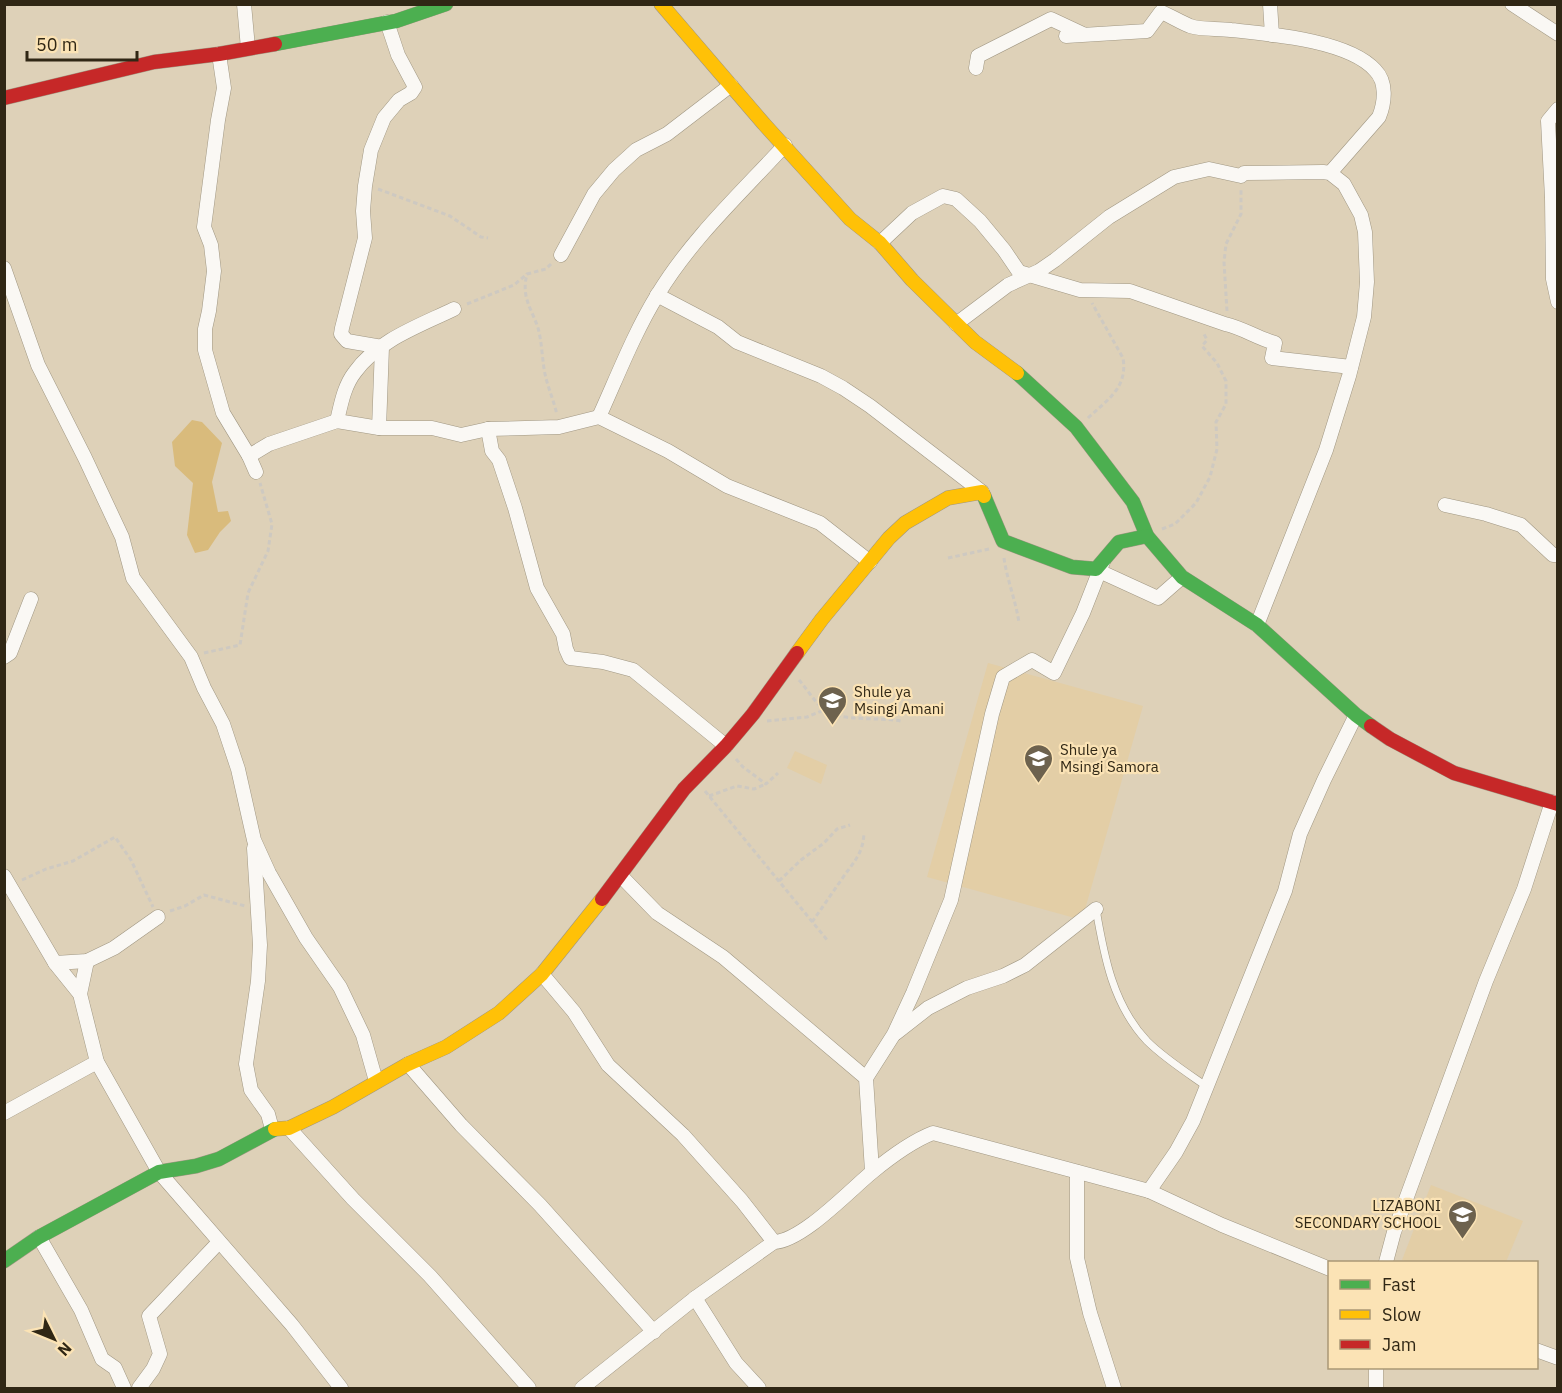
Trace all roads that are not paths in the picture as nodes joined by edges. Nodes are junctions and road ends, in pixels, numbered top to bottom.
1 (244, 4) edge
2 (446, 4) edge
3 (661, 4) edge
4 (1270, 4) edge
5 (1512, 4) edge
6 (1161, 8) edge
7 (387, 22) junction
8 (1557, 34) edge
9 (1086, 35) junction
10 (1272, 35) junction
11 (1066, 36) dead end
12 (248, 48) junction
13 (219, 54) junction
14 (976, 68) dead end
15 (731, 85) junction
16 (4, 98) edge
17 (1557, 109) edge
18 (785, 144) junction
19 (1330, 173) junction
20 (880, 243) junction
21 (561, 255) road end
22 (4, 268) edge
23 (1029, 274) junction
24 (657, 295) junction
25 (1557, 302) edge
26 (454, 309) road end
27 (956, 324) junction
28 (382, 347) junction
29 (1351, 367) junction
30 (599, 417) junction
31 (337, 421) junction
32 (379, 428) junction
33 (488, 429) junction
34 (249, 456) junction
35 (256, 472) road end
36 (982, 492) junction
37 (1445, 505) dead end
38 (1146, 536) junction
39 (1557, 555) edge
40 (870, 562) junction
41 (1101, 566) junction
42 (1182, 577) junction
43 (31, 599) dead end
44 (1257, 625) junction
45 (4, 657) edge
46 (1356, 715) junction
47 (729, 750) junction
48 (1555, 803) edge
49 (254, 840) junction
50 (621, 876) junction
51 (7, 882) edge
52 (1096, 909) joint
53 (158, 917) road end
54 (87, 961) junction
55 (55, 963) junction
56 (542, 974) junction
57 (80, 994) junction
58 (894, 1034) junction
59 (97, 1062) junction
60 (408, 1064) junction
61 (866, 1078) junction
62 (376, 1081) junction
63 (1206, 1086) junction
64 (4, 1113) edge
65 (289, 1128) junction
66 (272, 1129) junction
67 (872, 1171) junction
68 (159, 1172) junction
69 (1077, 1172) junction
70 (1149, 1191) junction
71 (39, 1237) junction
72 (219, 1242) junction
73 (774, 1242) junction
74 (4, 1261) edge
75 (1387, 1261) edge
76 (1328, 1269) edge
77 (695, 1299) junction
78 (654, 1332) junction
79 (1538, 1351) edge
80 (1557, 1358) edge
81 (1376, 1369) edge
82 (124, 1389) edge
83 (139, 1389) edge
84 (341, 1389) edge
85 (529, 1389) edge
86 (582, 1389) edge
87 (759, 1389) edge
88 (1114, 1389) edge
89 (1376, 1389) edge

1 - 12 street
2 - 7 street
3 - 15 street
4 - 10 street
5 - 8 street
6 - 9 street
6 - 10 street
7 - 12 street
7 - 28 street
9 - 11 street
9 - 14 street
10 - 19 street
12 - 13 street
13 - 16 street
13 - 34 street
15 - 18 street
15 - 21 street
17 - 25 street
18 - 20 street
18 - 24 street
19 - 23 street
19 - 29 street
20 - 23 street
20 - 27 street
22 - 49 street
23 - 27 street
23 - 29 street
24 - 30 street
24 - 36 street
26 - 28 street
27 - 38 street
28 - 31 street
28 - 32 street
29 - 44 street
30 - 33 street
30 - 40 street
31 - 32 street
31 - 34 street
32 - 33 street
33 - 47 street
34 - 35 street
36 - 40 street
36 - 41 street
37 - 39 street
38 - 41 street
38 - 42 street
40 - 47 street
41 - 42 street
41 - 58 street
42 - 44 street
43 - 45 street
44 - 46 street
46 - 48 street
46 - 63 street
47 - 50 street
48 - 75 street
49 - 62 street
49 - 66 street
50 - 56 street
50 - 61 street
51 - 55 street
52 - 58 street
52 - 63 lane
53 - 54 street
54 - 55 street
54 - 57 street
55 - 57 street
56 - 60 street
56 - 73 street
57 - 59 street
58 - 61 street
59 - 64 street
59 - 68 street
60 - 62 street
60 - 78 street
61 - 67 street
62 - 65 street
63 - 70 street
65 - 66 street
65 - 85 street
66 - 68 street
67 - 69 street
67 - 73 street
68 - 71 street
68 - 72 street
69 - 70 street
69 - 88 street
70 - 76 street
71 - 74 street
71 - 82 street
72 - 83 street
72 - 84 street
73 - 77 street
77 - 78 street
77 - 87 street
78 - 86 street
79 - 80 street
81 - 89 street

